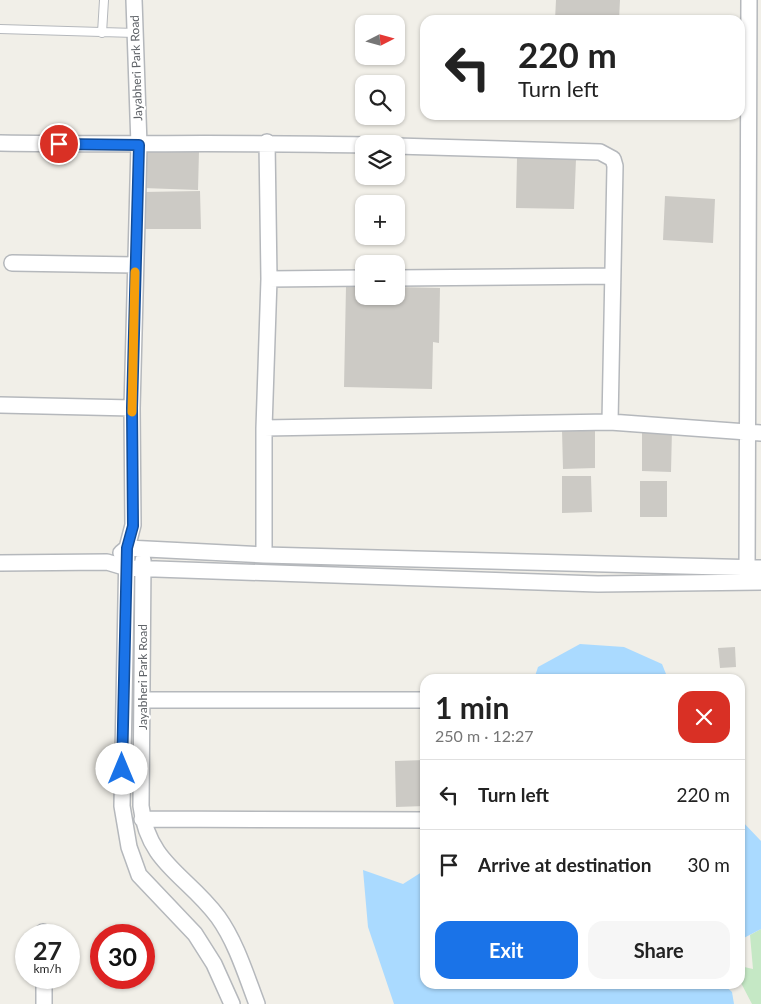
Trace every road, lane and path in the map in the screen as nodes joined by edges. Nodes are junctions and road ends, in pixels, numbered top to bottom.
1 (104, 0) edge
2 (134, 0) edge
3 (748, 0) edge
4 (0, 29) edge
5 (102, 33) junction
6 (135, 33) junction
7 (754, 81) edge
8 (267, 142) junction
9 (0, 143) edge
10 (139, 145) junction
11 (355, 145) edge
12 (405, 146) edge
13 (754, 200) edge
14 (12, 263) dead end
15 (135, 265) junction
16 (612, 276) junction
17 (355, 278) edge
18 (405, 278) edge
19 (269, 279) junction
20 (0, 405) edge
21 (132, 408) junction
22 (610, 422) junction
23 (264, 428) junction
24 (754, 433) edge
25 (133, 526) junction
26 (127, 548) junction
27 (144, 549) junction
28 (264, 556) junction
29 (107, 562) junction
30 (0, 563) edge
31 (127, 568) junction
32 (143, 569) junction
33 (754, 575) edge
34 (143, 700) junction
35 (420, 700) edge
36 (142, 819) junction
37 (420, 820) edge
38 (44, 989) edge
39 (44, 1004) edge
40 (232, 1004) edge
41 (257, 1004) edge

1 - 5 lane
2 - 6 street, Jayabheri Park Road
3 - 7 street
4 - 5 lane
5 - 6 lane
6 - 10 street, Jayabheri Park Road
7 - 13 street
8 - 10 street
8 - 11 street
8 - 19 street
9 - 10 street
10 - 15 street, Jayabheri Park Road
12 - 16 street
13 - 24 street
14 - 15 street
15 - 21 street, Jayabheri Park Road
16 - 18 street
16 - 22 street
17 - 19 street
19 - 23 street
20 - 21 street
21 - 25 street, Jayabheri Park Road
22 - 23 street
22 - 24 street
23 - 28 street
24 - 33 street
25 - 26 street, Jayabheri Park Road
25 - 27 street, Jayabheri Park Road
26 - 27 street
26 - 29 street
26 - 31 street, Jayabheri Park Road
27 - 28 street
27 - 32 street, Jayabheri Park Road
28 - 33 street
29 - 30 street
29 - 31 street
31 - 32 street
31 - 40 street, Jayabheri Park Road
32 - 33 street
32 - 34 street, Jayabheri Park Road
34 - 35 street
34 - 36 street, Jayabheri Park Road
36 - 37 street
36 - 41 street, Jayabheri Park Road
38 - 39 street

